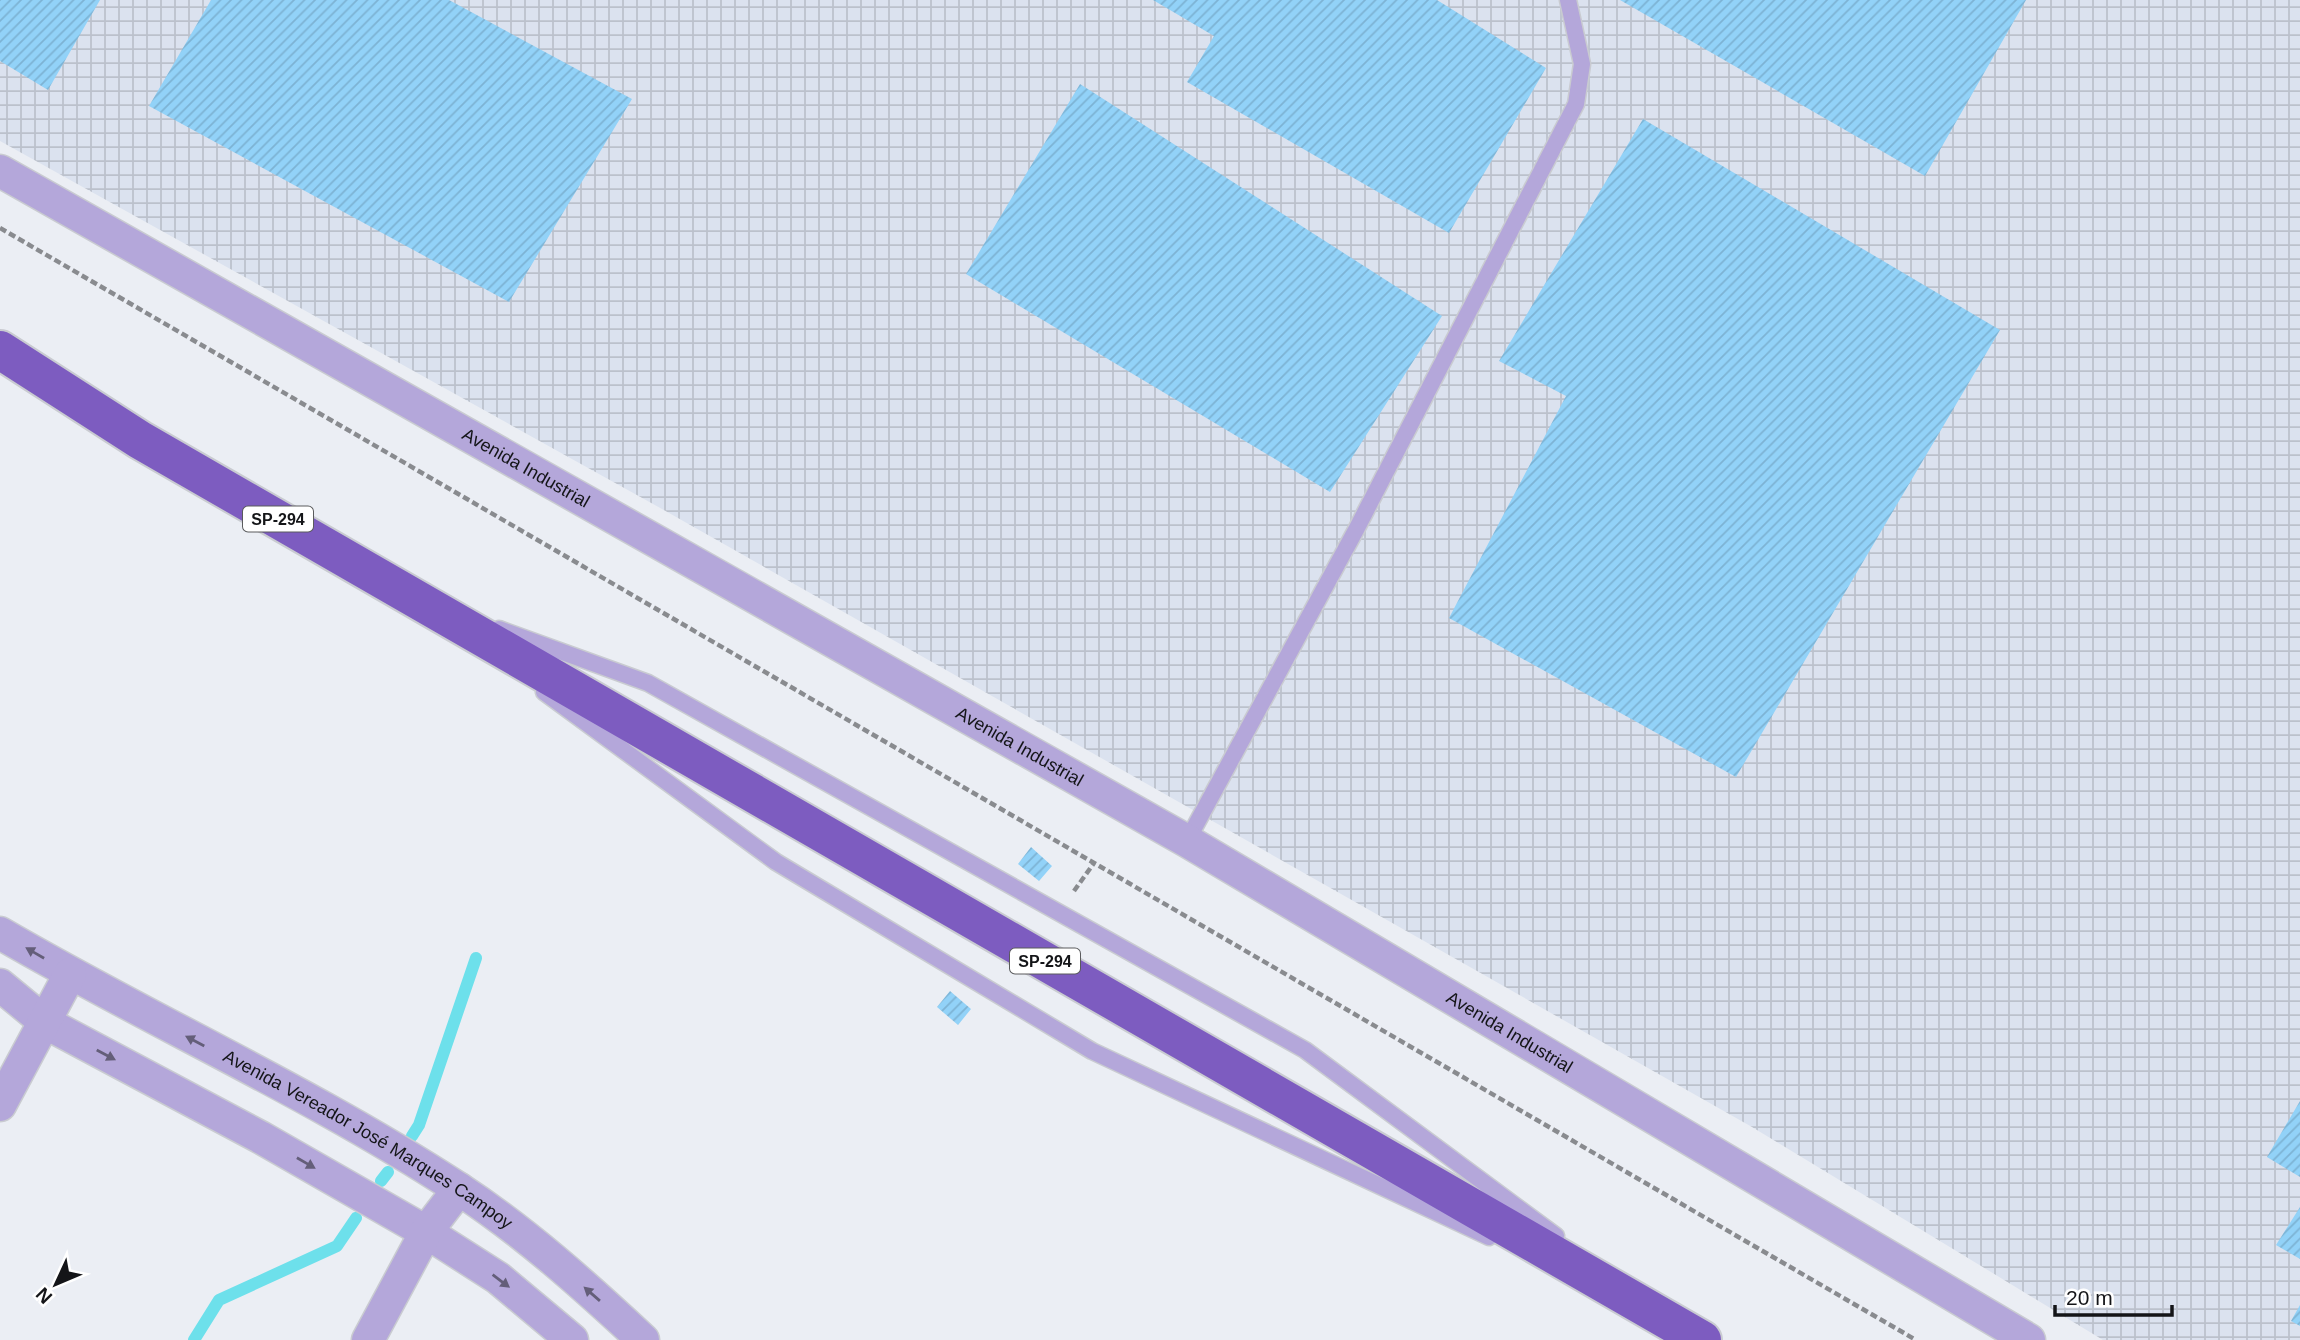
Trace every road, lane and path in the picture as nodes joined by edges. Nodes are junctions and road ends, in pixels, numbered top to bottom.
1 (1568, 0) edge
2 (0, 171) edge
3 (0, 228) edge
4 (0, 350) edge
5 (0, 376) edge
6 (140, 440) junction
7 (415, 598) junction
8 (1187, 841) junction
9 (0, 933) edge
10 (70, 974) junction
11 (0, 985) edge
12 (46, 1023) junction
13 (0, 1105) edge
14 (459, 1189) junction
15 (426, 1232) junction
16 (1688, 1332) edge
17 (368, 1340) edge
18 (572, 1340) edge
19 (643, 1340) edge
20 (1916, 1340) edge
21 (2029, 1340) edge

1 - 8 lane
2 - 8 street, Avenida Industrial
3 - 20 path
4 - 6 highway, SP-294
5 - 6 highway, SP-294
6 - 7 highway, SP-294
7 - 16 highway, SP-294
7 - 16 lane
7 - 16 lane
8 - 21 street, Avenida Industrial
10 -> 9 street, Avenida Vereador José Marques Campoy
10 - 12 street
14 -> 10 street, Avenida Vereador José Marques Campoy
11 - 12 street
12 - 13 street
12 -> 15 street
14 - 15 street
19 -> 14 street, Avenida Vereador José Marques Campoy
15 - 17 street
15 -> 18 street

